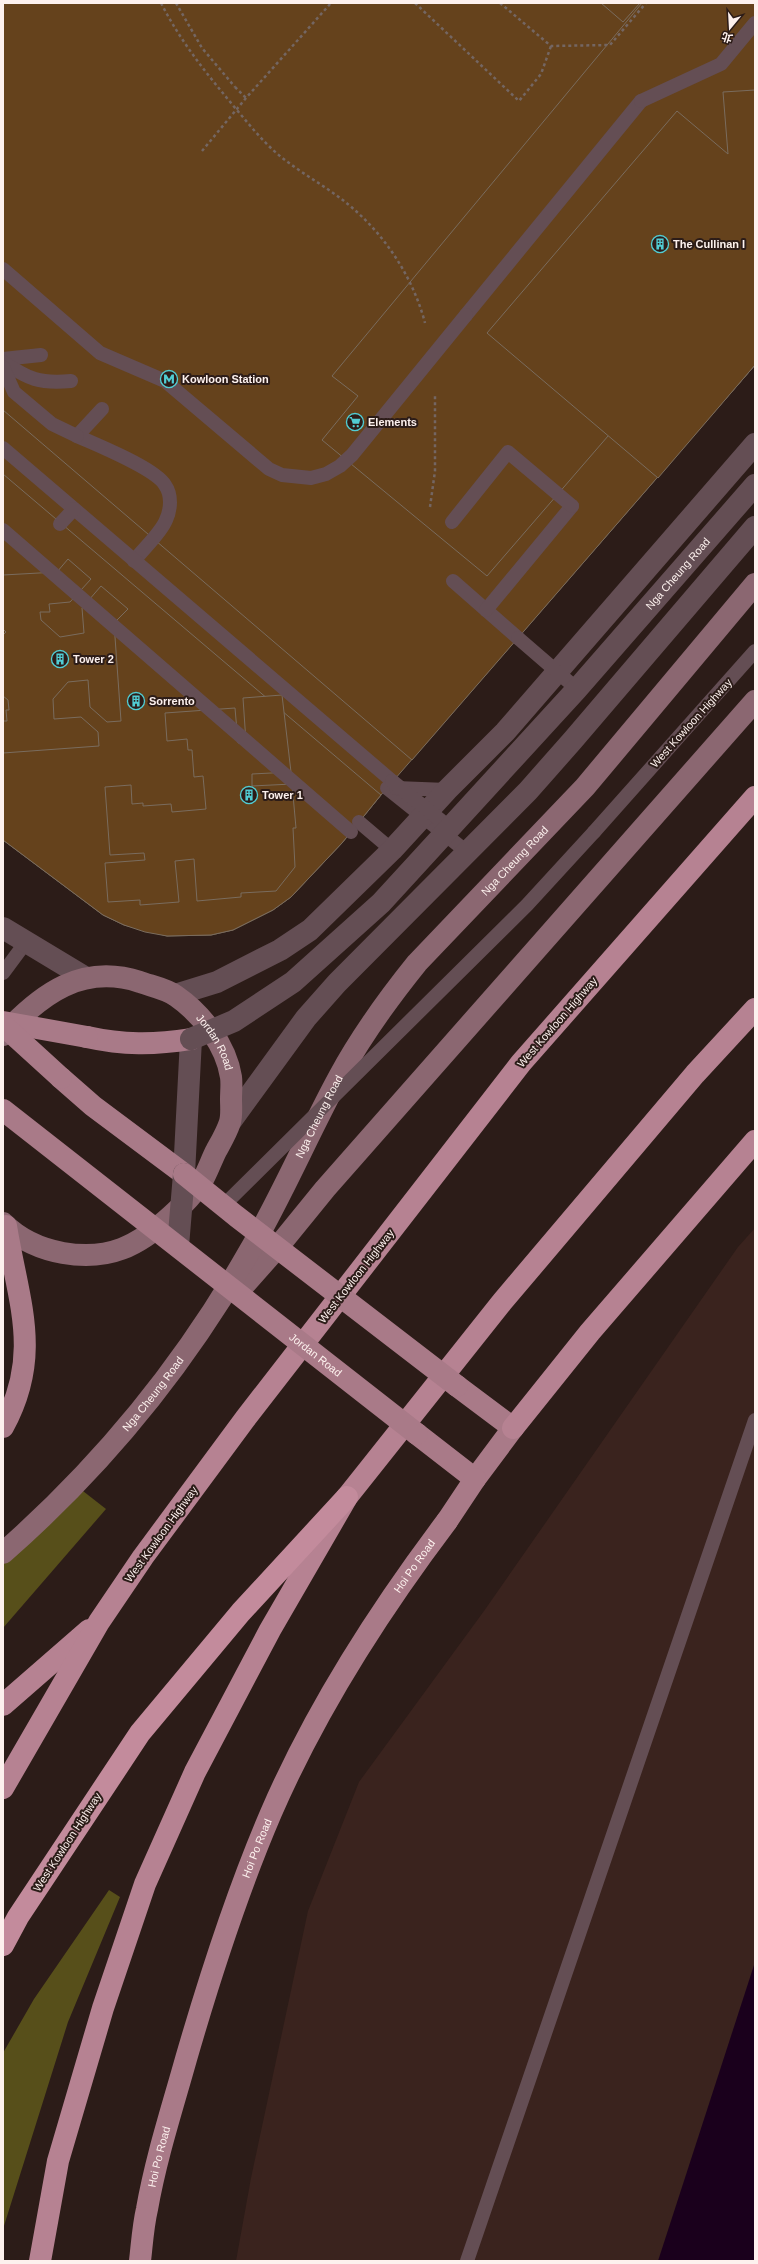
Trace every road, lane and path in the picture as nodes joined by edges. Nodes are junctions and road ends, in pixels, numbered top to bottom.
1 (161, 3) edge
2 (176, 3) edge
3 (331, 3) edge
4 (415, 3) edge
5 (500, 3) edge
6 (646, 3) edge
7 (755, 22) edge
8 (551, 46) junction
9 (246, 98) junction
10 (236, 109) junction
11 (202, 151) dead end
12 (3, 269) edge
13 (433, 354) junction
14 (41, 355) dead end
15 (3, 360) edge
16 (3, 367) edge
17 (71, 381) dead end
18 (102, 409) dead end
19 (77, 436) junction
20 (755, 444) edge
21 (3, 448) edge
22 (755, 485) edge
23 (74, 509) junction
24 (429, 510) dead end
25 (452, 522) dead end
26 (60, 524) dead end
27 (755, 527) edge
28 (3, 530) edge
29 (134, 561) junction
30 (453, 581) dead end
31 (755, 584) edge
32 (486, 610) junction
33 (755, 650) edge
34 (577, 689) junction
35 (755, 702) edge
36 (447, 790) junction
37 (755, 797) edge
38 (424, 817) junction
39 (449, 827) junction
40 (392, 850) junction
41 (467, 852) junction
42 (3, 928) edge
43 (26, 942) junction
44 (3, 973) edge
45 (86, 978) junction
46 (175, 995) junction
47 (755, 1009) edge
48 (3, 1024) edge
49 (3, 1035) edge
50 (191, 1040) junction
51 (3, 1110) edge
52 (231, 1121) junction
53 (755, 1141) edge
54 (184, 1174) junction
55 (223, 1206) junction
56 (4, 1225) edge
57 (178, 1246) junction
58 (277, 1248) junction
59 (237, 1293) junction
60 (755, 1420) edge
61 (3, 1427) edge
62 (513, 1428) junction
63 (475, 1478) junction
64 (347, 1498) junction
65 (3, 1553) edge
66 (99, 1622) junction
67 (3, 1705) edge
68 (3, 1788) edge
69 (3, 1945) edge
70 (40, 2261) edge
71 (140, 2261) edge
72 (467, 2261) edge

1 - 10 path, bridge
2 - 9 path, bridge
3 - 9 path
4 - 8 path
5 - 8 path
6 - 8 path
7 - 13 lane, bridge
9 - 10 path
10 - 11 path
10 - 13 path, bridge
12 - 13 lane, bridge
13 - 24 path, bridge
14 - 15 lane, bridge
15 - 17 lane, bridge
16 - 19 lane, bridge
18 - 19 lane
19 - 29 lane
20 - 36 street
21 - 23 lane
22 - 34 street, Nga Cheung Road, bridge
23 - 26 lane, bridge
23 - 29 lane
25 - 32 lane, bridge
27 - 41 street
28 - 40 lane, bridge
29 - 39 lane, bridge
30 - 32 lane
31 - 65 main road, Nga Cheung Road
32 - 34 lane, bridge
33 - 55 lane, West Kowloon Highway, bridge
34 - 39 street, Nga Cheung Road, bridge
35 - 58 main road
36 - 38 street
36 - 38 lane
37 - 66 highway, West Kowloon Highway
38 - 40 street
38 - 41 lane
39 - 50 street, Nga Cheung Road, bridge
40 - 46 street
41 - 52 street
42 - 43 street
43 - 44 lane
43 - 45 street
45 - 46 main road, Jordan Road
45 - 49 main road, Jordan Road
46 - 52 main road, Jordan Road
47 - 64 highway, West Kowloon Highway
48 - 50 main road, bridge
48 - 54 main road, bridge
50 - 54 street
51 - 57 main road, Jordan Road, bridge
52 - 56 main road, Jordan Road
53 - 62 highway
54 - 55 main road, bridge
54 - 57 street, bridge
55 - 58 main road, bridge
56 - 61 main road
57 - 59 main road, Jordan Road, bridge
58 - 59 main road
58 - 62 main road, bridge
59 - 63 main road, Jordan Road, bridge
60 - 72 lane
62 - 63 main road, Hoi Po Road
63 - 71 main road, Hoi Po Road, bridge
64 - 69 highway, West Kowloon Highway
64 - 70 highway
66 - 67 highway
66 - 68 highway, West Kowloon Highway

